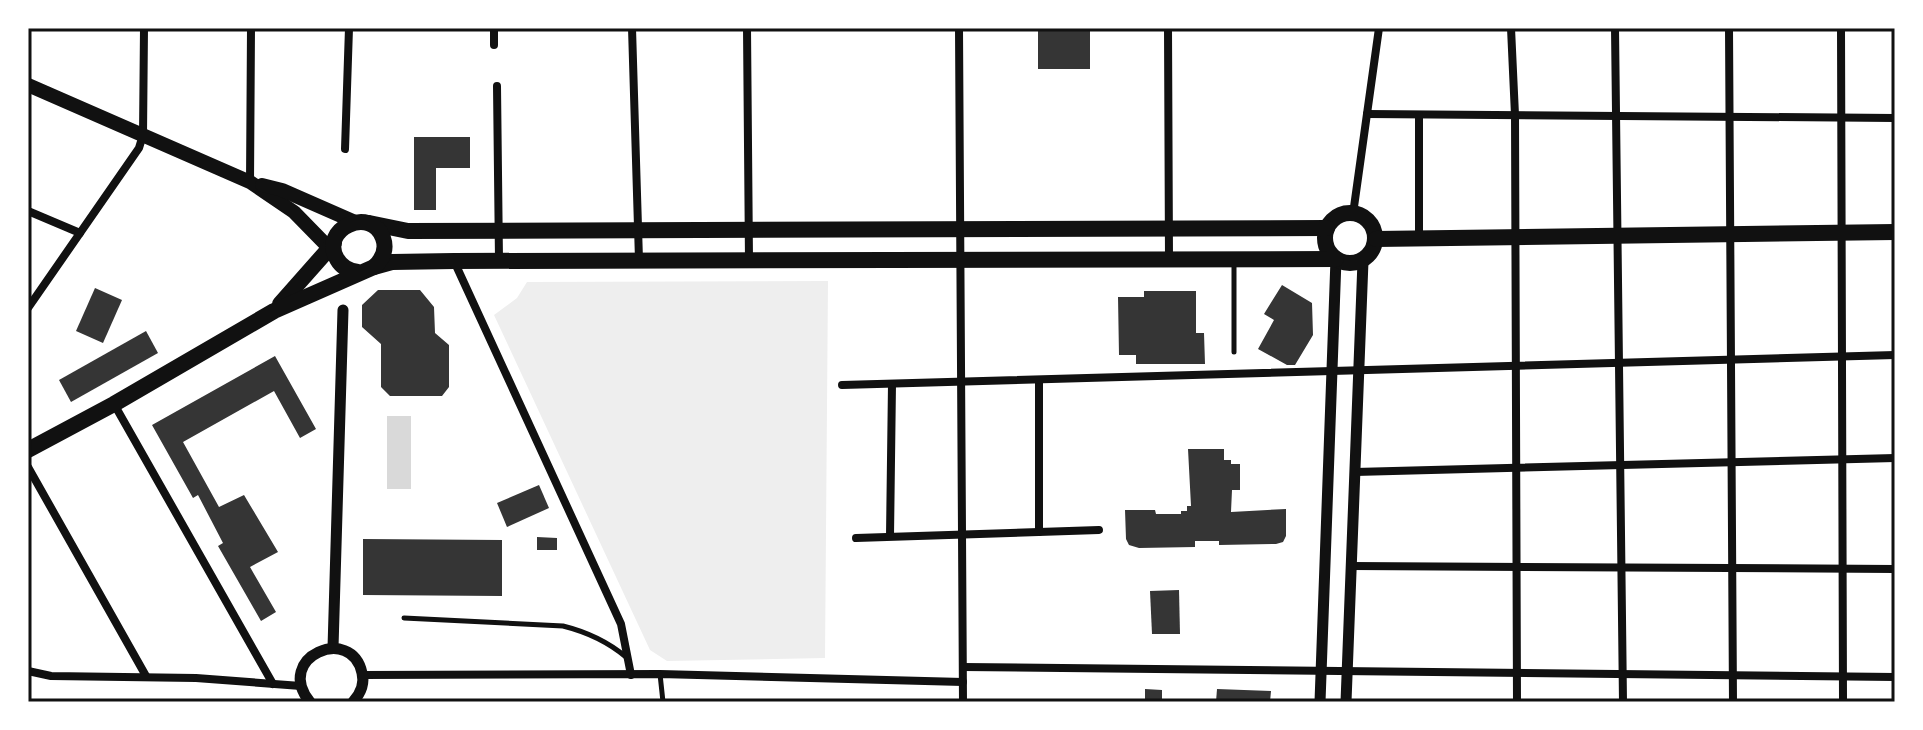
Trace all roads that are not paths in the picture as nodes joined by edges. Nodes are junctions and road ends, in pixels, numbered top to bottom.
1 (144, 28) edge
2 (251, 28) edge
3 (349, 28) edge
4 (494, 28) edge
5 (632, 28) edge
6 (747, 28) edge
7 (959, 28) edge
8 (1168, 28) edge
9 (1379, 28) edge
10 (1511, 28) edge
11 (1615, 28) edge
12 (1729, 28) edge
13 (1841, 28) edge
14 (494, 45) dead end
15 (28, 85) edge
16 (497, 86) dead end
17 (1367, 114) junction
18 (1419, 115) junction
19 (1515, 115) junction
20 (1617, 116) junction
21 (1730, 117) junction
22 (1841, 118) junction
23 (1895, 118) edge
24 (143, 135) junction
25 (345, 149) dead end
26 (250, 182) junction
27 (28, 211) edge
28 (1353, 214) junction
29 (362, 222) junction
30 (962, 228) junction
31 (1327, 228) junction
32 (1169, 229) junction
33 (498, 231) junction
34 (638, 232) junction
35 (749, 232) junction
36 (1895, 232) edge
37 (80, 233) junction
38 (1842, 233) junction
39 (1730, 234) junction
40 (1619, 235) junction
41 (1516, 237) junction
42 (1419, 238) junction
43 (1376, 239) junction
44 (332, 248) junction
45 (1336, 259) junction
46 (961, 260) junction
47 (1169, 260) junction
48 (1234, 260) junction
49 (454, 261) junction
50 (499, 261) junction
51 (639, 261) junction
52 (749, 261) junction
53 (1363, 261) junction
54 (366, 270) junction
55 (28, 308) edge
56 (343, 310) dead end
57 (274, 311) junction
58 (1234, 352) dead end
59 (1895, 355) edge
60 (1842, 357) junction
61 (1731, 360) junction
62 (1620, 363) junction
63 (1516, 366) junction
64 (1331, 371) junction
65 (1358, 371) junction
66 (1039, 380) junction
67 (962, 382) junction
68 (892, 384) junction
69 (842, 385) dead end
70 (114, 404) junction
71 (28, 450) edge
72 (1895, 458) edge
73 (1842, 460) junction
74 (1731, 462) junction
75 (1621, 465) junction
76 (28, 467) edge
77 (1516, 468) junction
78 (1355, 472) junction
79 (1099, 530) dead end
80 (1039, 532) junction
81 (963, 534) junction
82 (890, 536) junction
83 (856, 538) dead end
84 (1351, 566) junction
85 (1517, 567) junction
86 (1622, 567) junction
87 (1732, 568) junction
88 (1843, 569) junction
89 (1895, 569) edge
90 (404, 618) dead end
91 (333, 648) junction
92 (629, 660) junction
93 (963, 667) junction
94 (28, 671) edge
95 (1321, 672) junction
96 (1349, 672) junction
97 (1517, 673) junction
98 (660, 674) junction
99 (1623, 674) junction
100 (363, 675) junction
101 (631, 675) junction
102 (1733, 675) junction
103 (146, 676) junction
104 (1843, 677) junction
105 (1895, 677) edge
106 (963, 682) junction
107 (273, 684) junction
108 (301, 686) junction
109 (310, 702) edge
110 (353, 702) edge
111 (663, 702) edge
112 (963, 702) edge
113 (1320, 702) edge
114 (1346, 702) edge
115 (1517, 702) edge
116 (1623, 702) edge
117 (1733, 702) edge
118 (1843, 702) edge

1 - 24 street
2 - 26 street
3 - 25 street
4 - 14 street
5 - 34 street
6 - 35 street
7 - 30 street
8 - 32 street
9 - 17 street
10 - 19 street
11 - 20 street
12 - 21 street
13 - 22 street
15 - 24 main road
16 - 33 street
17 - 18 street
17 - 28 street
18 - 19 street
18 - 42 street
19 - 20 street
19 - 41 street
20 - 21 street
20 - 40 street
21 - 22 street
21 - 39 street
22 - 23 street
22 - 38 street
24 - 26 main road
24 - 37 street
26 - 29 main road
26 - 44 main road
27 - 37 street
28 - 31 highway
28 - 43 highway
29 - 33 highway
29 - 44 highway
29 - 54 highway
30 - 32 highway
30 - 35 highway
30 - 46 street
31 - 32 highway
31 - 45 highway
32 - 47 street
33 - 34 highway
33 - 50 street
34 - 35 highway
34 - 51 street
35 - 52 street
36 - 38 highway
37 - 55 street
38 - 39 highway
38 - 60 street
39 - 40 highway
39 - 61 street
40 - 41 highway
40 - 62 street
41 - 42 highway
41 - 63 street
42 - 43 highway
43 - 53 highway
44 - 54 highway
44 - 57 highway
45 - 48 highway
45 - 53 highway
45 - 64 street
46 - 47 highway
46 - 52 highway
46 - 67 street
47 - 48 highway
48 - 58 lane
49 - 50 highway
49 - 54 highway
49 - 92 street
50 - 51 highway
51 - 52 highway
53 - 65 street
54 - 57 highway
56 - 91 street
57 - 70 highway
59 - 60 street
60 - 61 street
60 - 73 street
61 - 62 street
61 - 74 street
62 - 63 street
62 - 75 street
63 - 65 street
63 - 77 street
64 - 65 street
64 - 66 street
64 - 95 street
65 - 78 street
66 - 67 street
66 - 80 street
67 - 68 street
67 - 81 street
68 - 69 street
68 - 82 street
70 - 71 highway
70 - 107 street
72 - 73 street
73 - 74 street
73 - 88 street
74 - 75 street
74 - 87 street
75 - 77 street
75 - 86 street
76 - 103 street
77 - 78 street
77 - 85 street
78 - 84 street
79 - 80 street
80 - 81 street
81 - 82 street
81 - 93 street
82 - 83 street
84 - 85 street
84 - 96 street
85 - 86 street
85 - 97 street
86 - 87 street
86 - 99 street
87 - 88 street
87 - 102 street
88 - 89 street
88 - 104 street
90 - 92 lane
91 - 100 street
91 - 108 street
92 - 101 street
93 - 95 street
93 - 106 street
94 - 103 street
95 - 96 street
95 - 113 street
96 - 97 street
96 - 114 street
97 - 99 street
97 - 115 street
98 - 101 street
98 - 106 street
98 - 111 lane
99 - 102 street
99 - 116 street
100 - 101 street
100 - 110 street
102 - 104 street
102 - 117 street
103 - 107 street
104 - 105 street
104 - 118 street
106 - 112 street
107 - 108 street
108 - 109 street

